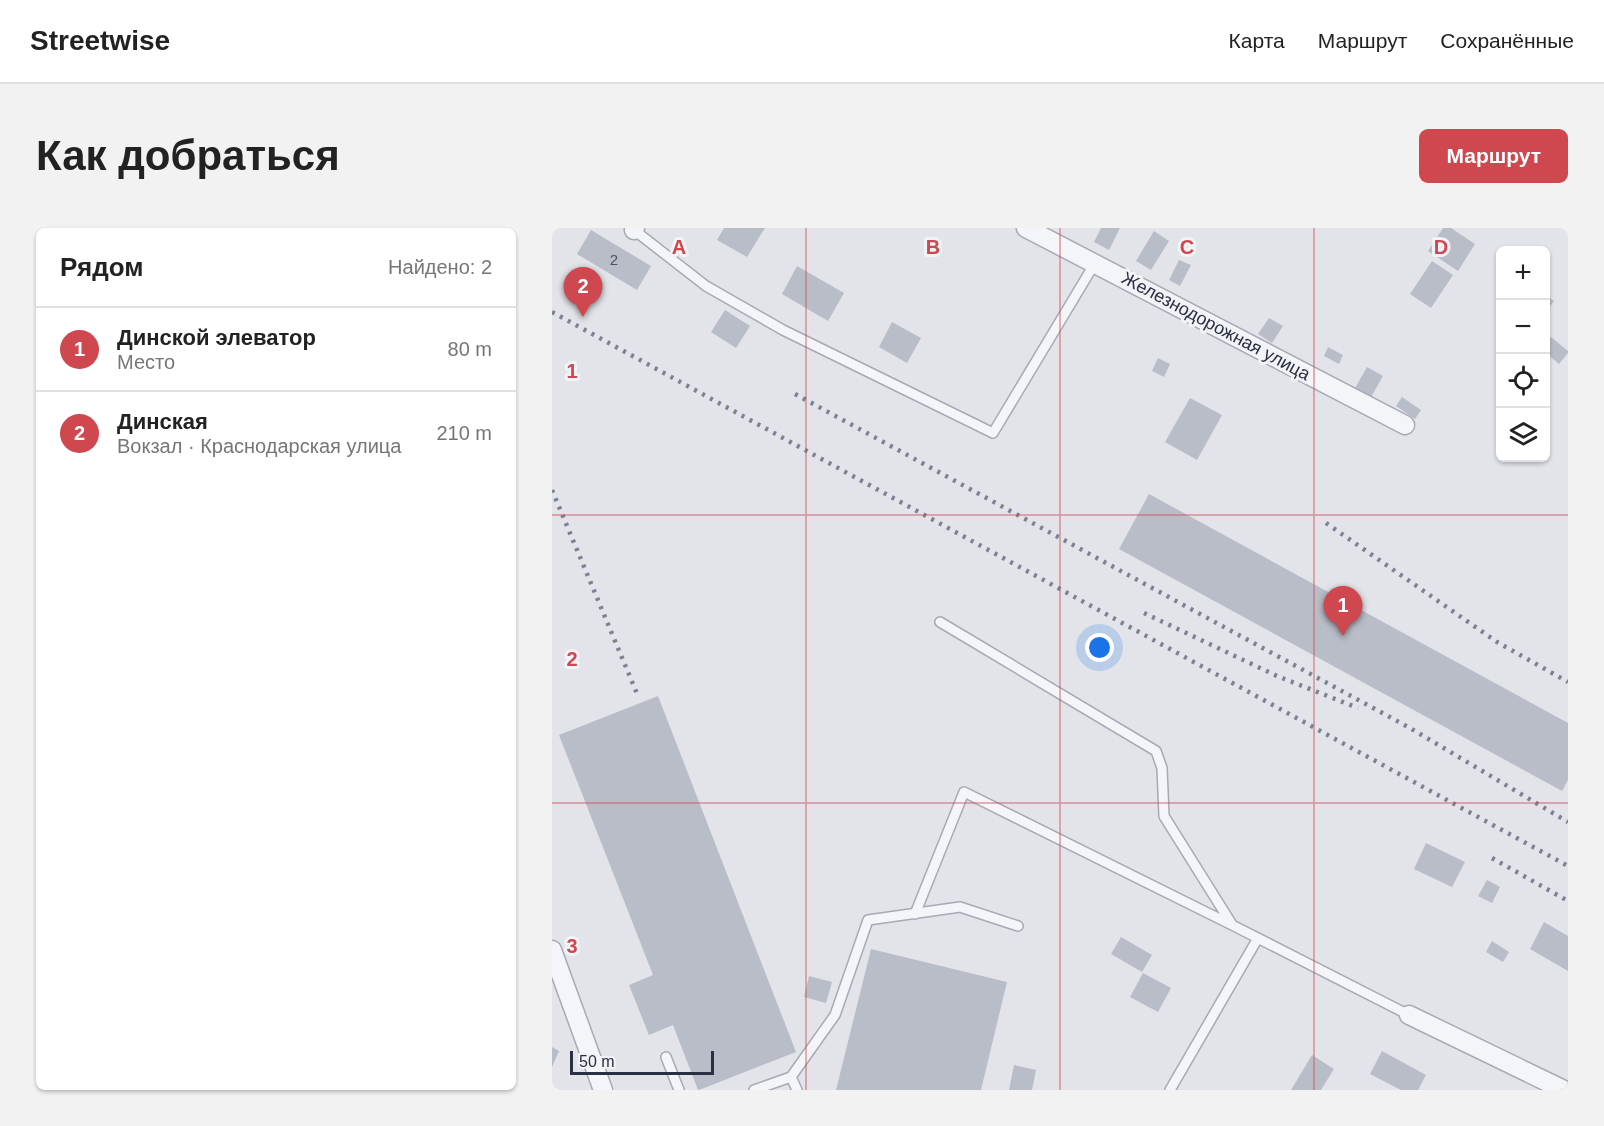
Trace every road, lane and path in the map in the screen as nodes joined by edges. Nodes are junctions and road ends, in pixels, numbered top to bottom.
1 (1026, 228) edge
2 (635, 229) edge
3 (1095, 263) junction
4 (1405, 425) dead end
5 (940, 622) dead end
6 (915, 914) junction
7 (1232, 925) junction
8 (1018, 926) dead end
9 (1258, 938) junction
10 (552, 950) edge
11 (1410, 1015) joint
12 (666, 1057) dead end
13 (791, 1077) junction
14 (603, 1090) edge
15 (679, 1090) edge
16 (754, 1090) edge
17 (797, 1090) edge
18 (1170, 1090) edge
19 (1564, 1090) edge

1 - 3 street, Железнодорожная улица
2 - 3 lane
3 - 4 street, Железнодорожная улица
5 - 7 lane
6 - 7 lane
6 - 8 lane
6 - 13 lane
7 - 9 lane
9 - 11 lane
9 - 18 lane
10 - 14 street
11 - 19 street
12 - 15 lane
13 - 16 lane
13 - 17 lane

